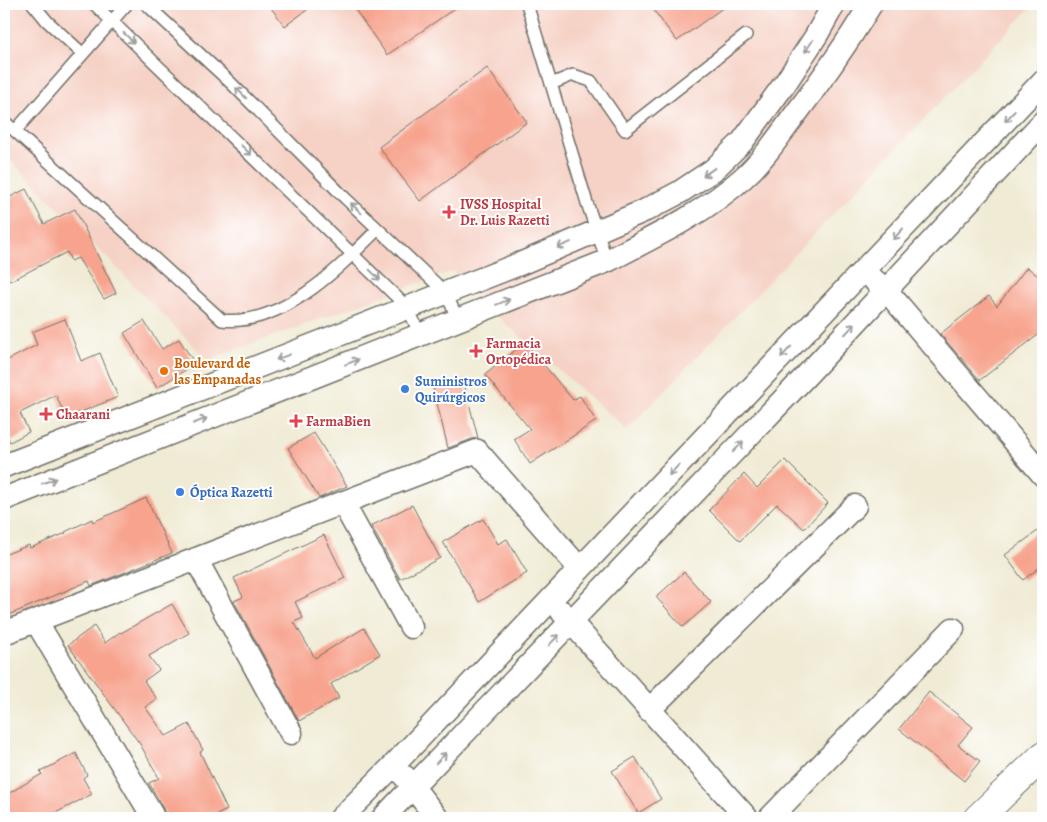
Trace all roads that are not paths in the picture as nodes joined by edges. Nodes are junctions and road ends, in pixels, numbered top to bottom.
1 (33, 4) edge
2 (94, 4) edge
3 (127, 4) edge
4 (146, 4) edge
5 (527, 4) edge
6 (834, 4) edge
7 (871, 4) edge
8 (111, 21) junction
9 (746, 34) dead end
10 (83, 54) junction
11 (1043, 81) edge
12 (551, 84) junction
13 (4, 121) edge
14 (1043, 122) edge
15 (15, 131) junction
16 (378, 230) junction
17 (596, 232) junction
18 (353, 254) junction
19 (607, 261) junction
20 (863, 271) junction
21 (886, 290) junction
22 (446, 293) junction
23 (408, 308) junction
24 (458, 320) junction
25 (420, 335) junction
26 (4, 466) edge
27 (1043, 475) edge
28 (4, 499) edge
29 (343, 503) junction
30 (855, 506) dead end
31 (196, 559) junction
32 (580, 569) junction
33 (550, 601) junction
34 (36, 621) junction
35 (571, 622) junction
36 (411, 627) dead end
37 (953, 629) dead end
38 (4, 633) edge
39 (649, 710) junction
40 (291, 732) dead end
41 (1043, 756) edge
42 (396, 764) junction
43 (413, 787) junction
44 (152, 816) dead end
45 (341, 818) edge
46 (384, 818) edge
47 (437, 818) edge
48 (747, 818) edge
49 (770, 818) edge
50 (978, 818) edge

1 - 10 lane
2 - 8 lane
3 - 8 lane
16 -> 4 lane
5 - 12 lane
6 -> 17 street
7 - 19 street
8 - 10 lane
8 -> 18 lane
9 - 12 lane
10 - 15 lane
11 -> 20 street
12 - 17 lane
13 - 15 lane
14 - 21 street
15 - 18 lane
16 - 18 lane
16 - 22 lane
17 - 19 lane
17 -> 22 street
18 -> 23 lane
24 -> 19 street
20 - 21 street
20 -> 32 street
21 - 27 street
35 -> 21 street
22 - 23 street
22 - 24 lane
23 - 25 lane
23 -> 26 street
24 - 25 street
28 -> 25 street
29 - 31 street
29 - 32 street
29 - 36 street
30 - 39 street
31 - 34 street
31 - 40 street
32 - 33 street
33 - 35 street
33 - 42 street
34 - 38 street
34 - 44 street
35 - 39 street
43 -> 35 street
37 - 49 street
39 - 48 street
41 - 50 main road
42 - 43 street
42 - 45 street
43 - 46 street
43 - 47 street

